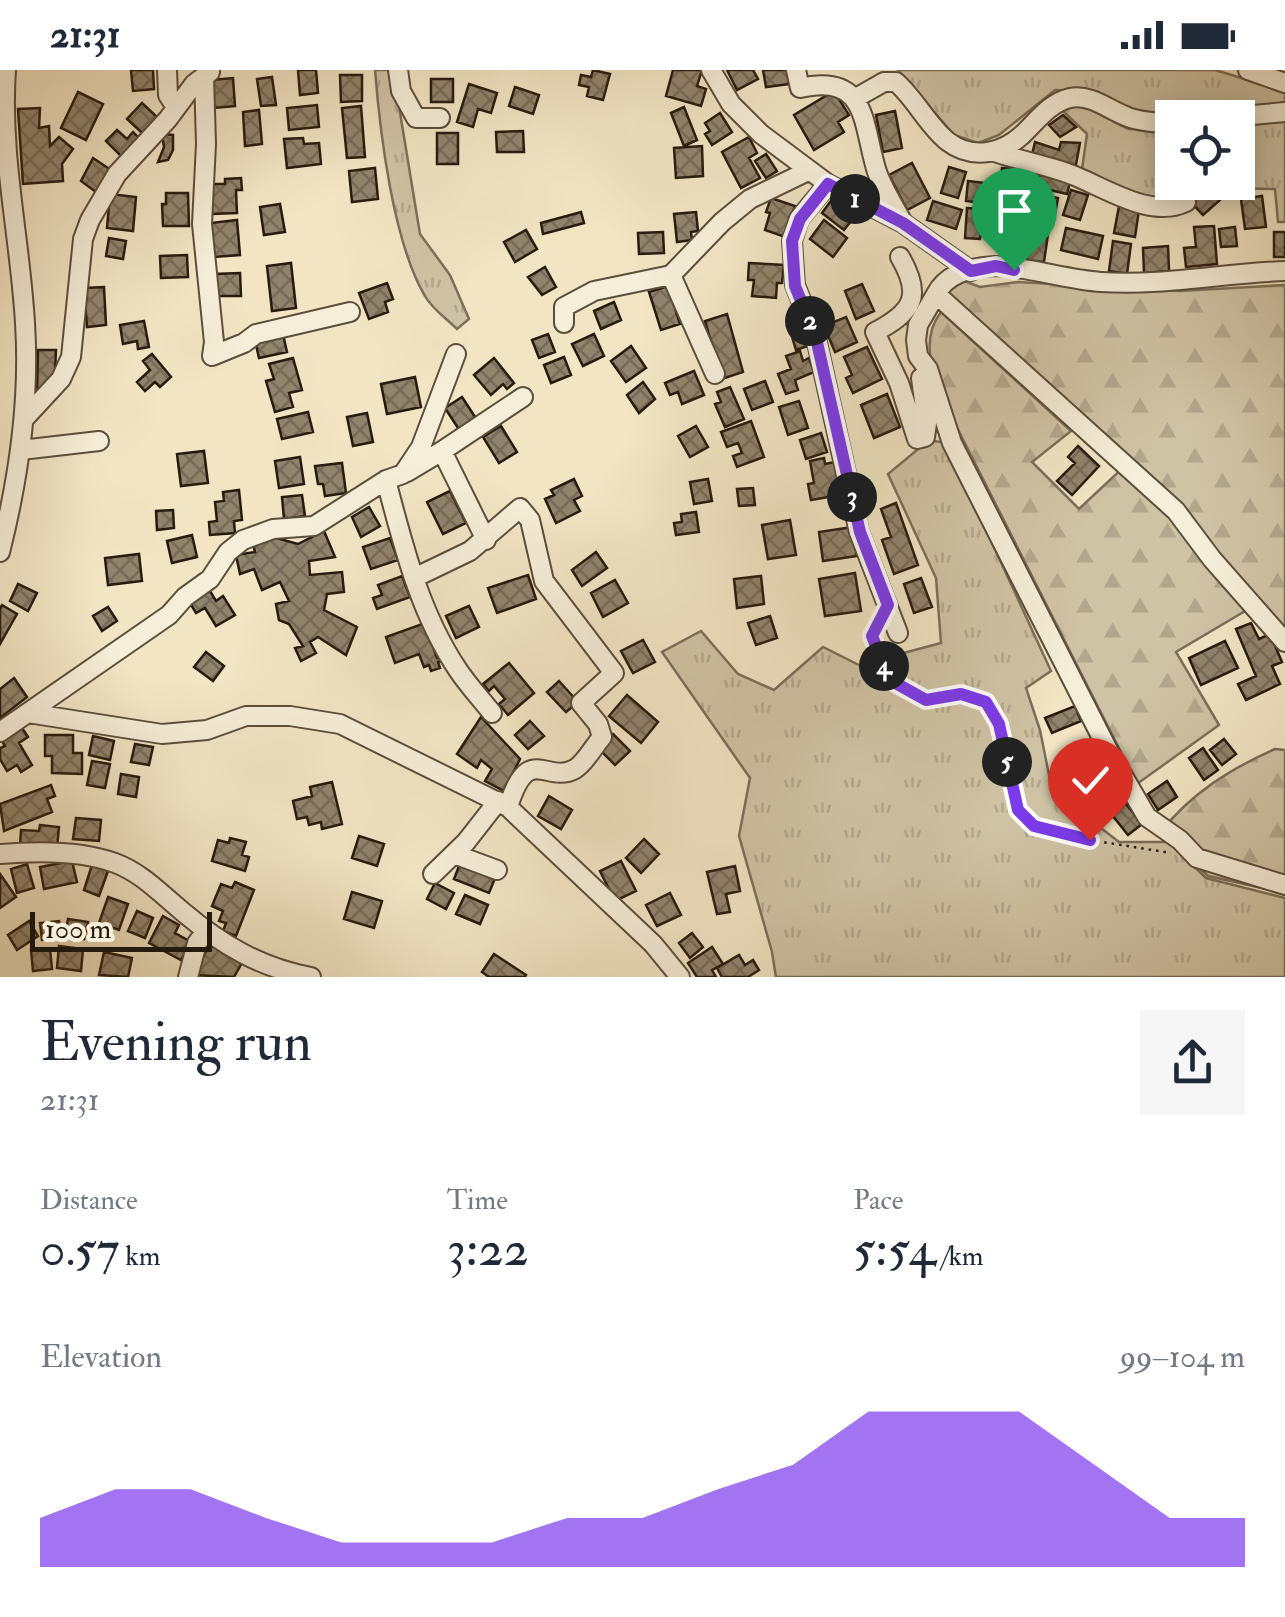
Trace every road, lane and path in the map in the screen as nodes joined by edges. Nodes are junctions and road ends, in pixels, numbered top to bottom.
1 (6, 70) edge
2 (168, 70) edge
3 (398, 70) edge
4 (711, 70) edge
5 (796, 70) edge
6 (1248, 70) edge
7 (209, 73) edge
8 (875, 78) edge
9 (1285, 84) edge
10 (2, 92) edge
11 (854, 100) junction
12 (176, 108) junction
13 (1285, 112) edge
14 (1255, 115) edge
15 (440, 118) dead end
16 (1155, 121) edge
17 (992, 151) junction
18 (808, 171) junction
19 (828, 184) junction
20 (1186, 202) dead end
21 (903, 223) junction
22 (8, 249) edge
23 (900, 257) dead end
24 (1285, 270) edge
25 (971, 271) junction
26 (671, 274) junction
27 (936, 294) junction
28 (350, 312) dead end
29 (564, 323) dead end
30 (456, 354) dead end
31 (918, 356) junction
32 (715, 374) dead end
33 (523, 397) dead end
34 (24, 420) junction
35 (99, 441) dead end
36 (22, 450) junction
37 (442, 452) junction
38 (395, 477) junction
39 (486, 540) junction
40 (0, 552) edge
41 (414, 578) junction
42 (888, 605) junction
43 (898, 633) dead end
44 (1285, 642) edge
45 (28, 713) junction
46 (492, 713) dead end
47 (0, 732) edge
48 (503, 804) junction
49 (0, 854) edge
50 (454, 854) junction
51 (1197, 858) junction
52 (497, 870) dead end
53 (433, 874) dead end
54 (1285, 885) edge
55 (206, 931) junction
56 (674, 975) edge
57 (188, 977) edge
58 (311, 977) edge

1 - 10 street
2 - 12 street
3 - 15 street
4 - 18 street
5 - 11 street
6 - 9 street
7 - 12 street
7 - 28 street
8 - 11 street
8 - 17 street
10 - 22 street
11 - 21 street
12 - 34 street
13 - 14 street
16 - 17 street
17 - 20 street
18 - 19 street
18 - 26 street
19 - 21 street
19 - 42 street
21 - 25 street
22 - 34 street
23 - 31 street
24 - 25 street
25 - 27 street
26 - 29 street
26 - 32 street
27 - 31 street
27 - 44 street
30 - 38 street
31 - 51 street
33 - 37 street
34 - 36 street
35 - 36 street
36 - 40 street
37 - 38 street
37 - 39 street
38 - 41 street
38 - 45 street
39 - 41 street
39 - 48 street
41 - 46 street
42 - 43 street
42 - 51 path
45 - 47 street
45 - 48 street
48 - 50 street
48 - 56 street
49 - 55 street
50 - 52 street
50 - 53 street
51 - 54 street
55 - 57 street
55 - 58 street

